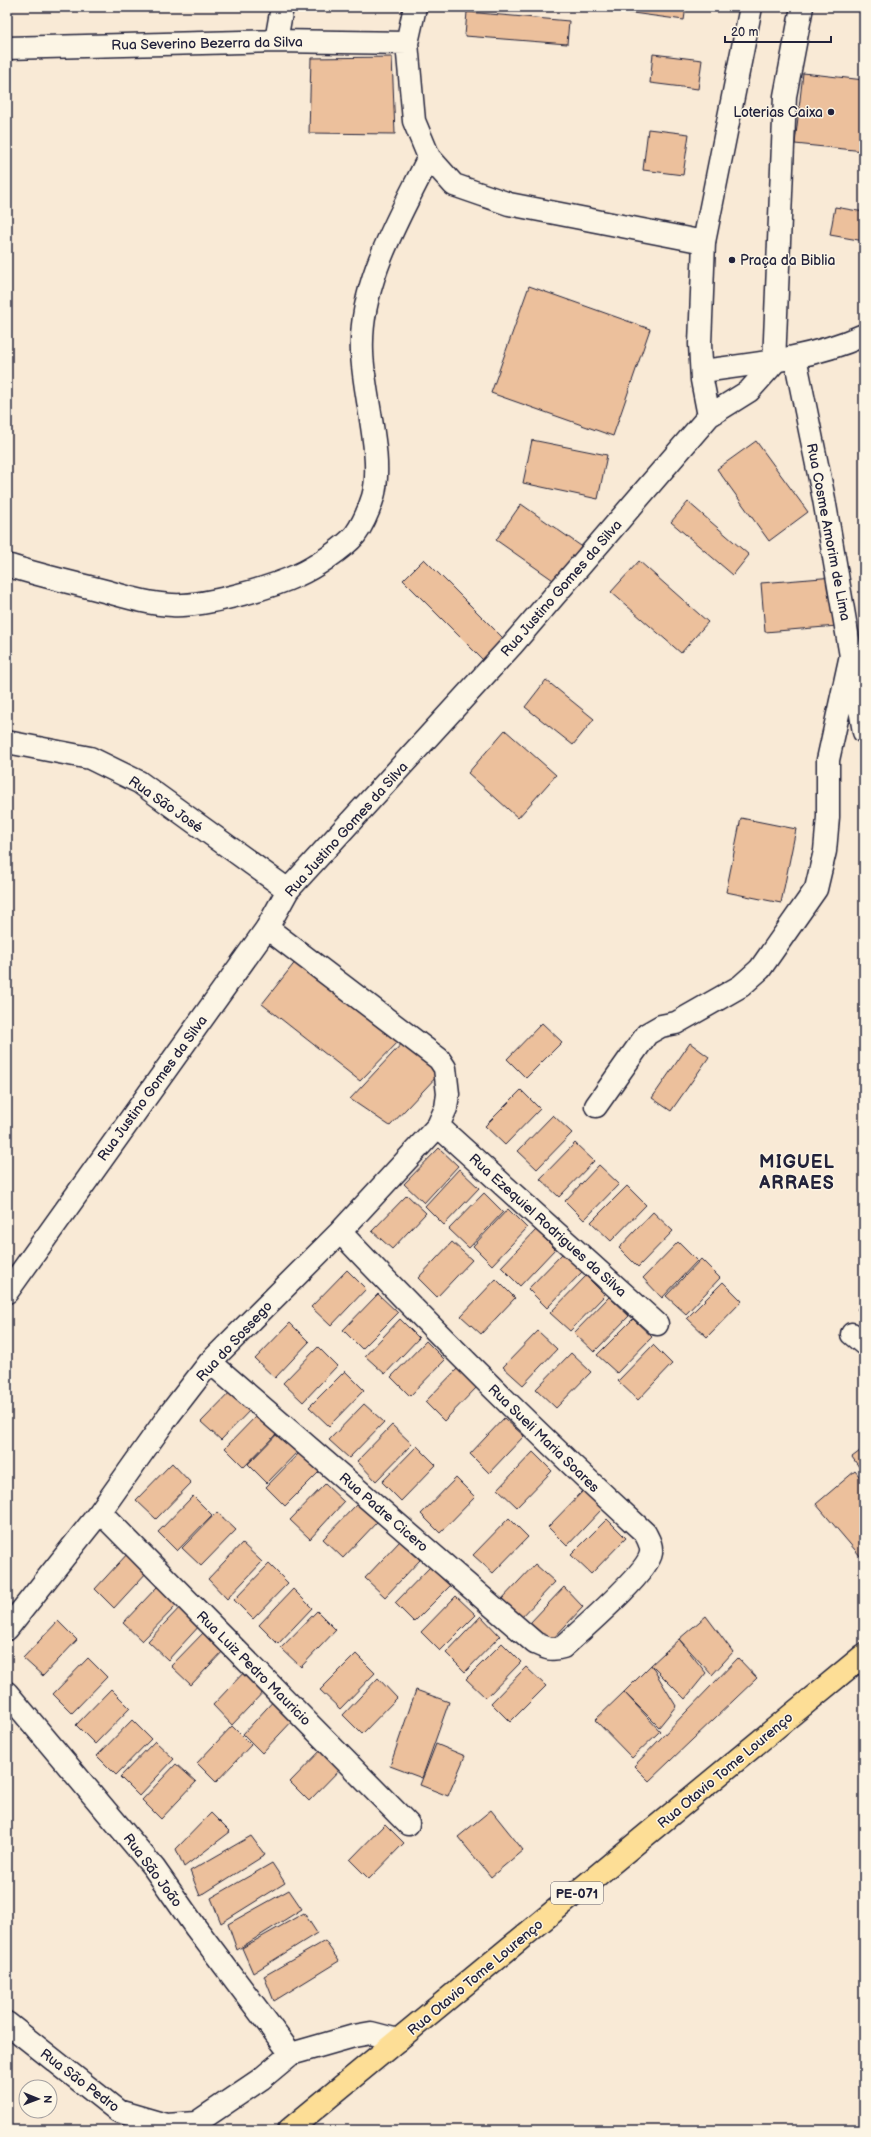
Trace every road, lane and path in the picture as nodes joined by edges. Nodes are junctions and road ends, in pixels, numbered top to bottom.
1 (282, 7) edge
2 (415, 7) edge
3 (751, 7) edge
4 (802, 7) edge
5 (276, 40) junction
6 (407, 43) junction
7 (7, 48) edge
8 (430, 157) junction
9 (704, 242) junction
10 (864, 335) edge
11 (795, 357) junction
12 (774, 362) junction
13 (702, 371) junction
14 (709, 416) junction
15 (7, 565) edge
16 (851, 655) junction
17 (864, 732) edge
18 (7, 742) edge
19 (288, 890) junction
20 (267, 928) junction
21 (596, 1106) dead end
22 (438, 1126) junction
23 (340, 1232) junction
24 (7, 1292) edge
25 (657, 1324) dead end
26 (210, 1362) junction
27 (100, 1512) junction
28 (7, 1630) edge
29 (563, 1647) joint
30 (864, 1655) edge
31 (7, 1693) edge
32 (408, 1824) dead end
33 (7, 2023) edge
34 (398, 2040) junction
35 (291, 2054) junction
36 (289, 2130) edge

1 - 5 street
2 - 6 street
3 - 9 street
4 - 12 street
5 - 6 street, Rua Severino Bezerra da Silva
5 - 7 street, Rua Severino Bezerra da Silva
6 - 8 street
8 - 9 street
8 - 15 street
9 - 13 street
10 - 11 street
11 - 12 street
11 - 16 street, Rua Cosme Amorim de Lima
12 - 13 street
12 - 14 street, Rua Justino Gomes da Silva
13 - 14 street
14 - 19 street, Rua Justino Gomes da Silva
16 - 17 street, Rua Cosme Amorim de Lima
16 - 21 street
18 - 19 street, Rua São José
19 - 20 street, Rua Justino Gomes da Silva
20 - 22 street, Rua do Sossego
20 - 24 street, Rua Justino Gomes da Silva
22 - 23 street, Rua do Sossego
22 - 25 street, Rua Ezequiel Rodrigues da Silva
23 - 26 street, Rua do Sossego
23 - 29 street, Rua Sueli Maria Soares
26 - 27 street, Rua do Sossego
26 - 29 street, Rua Padre Cicero
27 - 28 street, Rua do Sossego
27 - 32 street, Rua Luiz Pedro Mauricio
30 - 34 main road, Rua Otavio Tome Lourenço / PE-071
31 - 35 street, Rua São João
33 - 35 street, Rua São Pedro
34 - 35 street, Rua São Pedro
34 - 36 main road, Rua Otavio Tome Lourenço / PE-071

